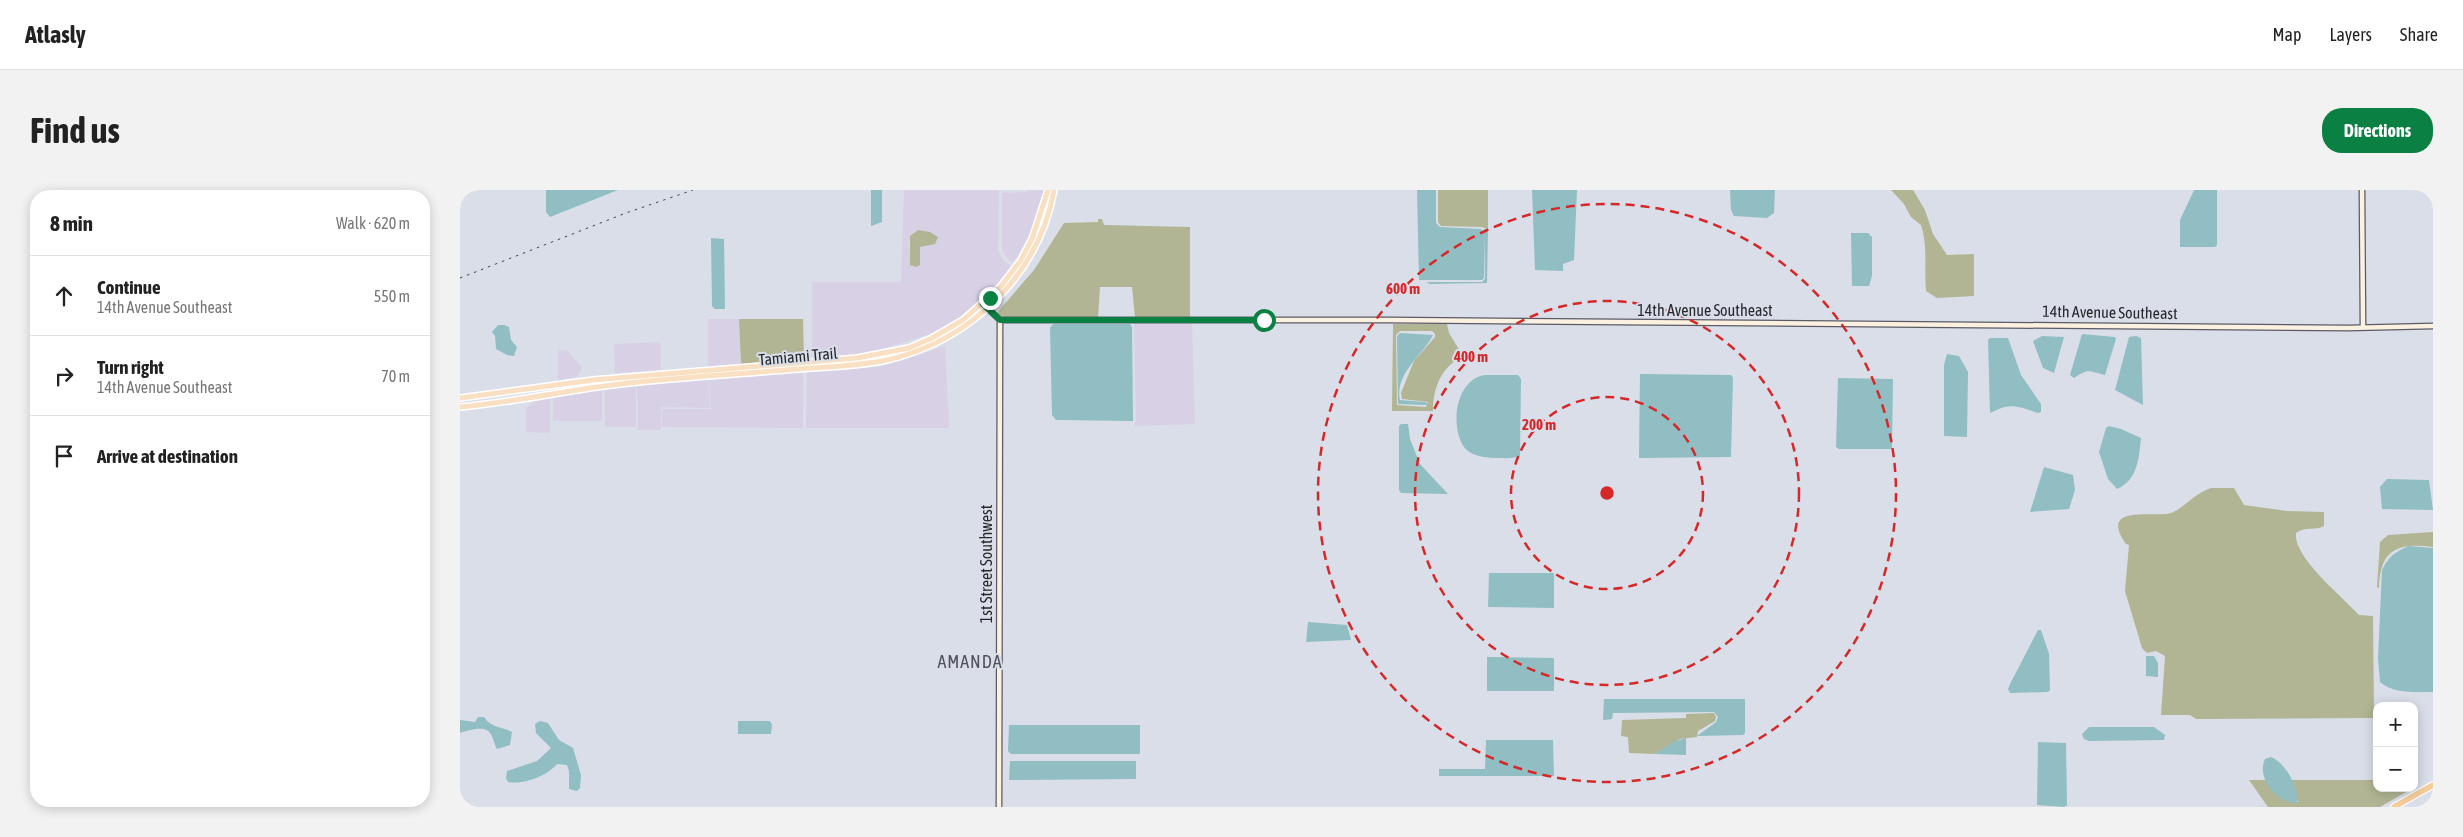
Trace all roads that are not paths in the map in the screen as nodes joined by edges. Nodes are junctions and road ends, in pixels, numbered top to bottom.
1 (1048, 190) edge
2 (1054, 190) edge
3 (2362, 190) edge
4 (985, 307) junction
5 (1000, 320) junction
6 (2433, 326) edge
7 (2363, 327) junction
8 (460, 398) edge
9 (460, 407) edge
10 (2433, 785) edge
11 (999, 807) edge
12 (2394, 807) edge

1 - 4 main road, Tamiami Trail
2 - 4 main road, Tamiami Trail
3 - 7 street
4 - 5 street
4 - 8 main road, Tamiami Trail
4 - 9 main road, Tamiami Trail
5 - 7 street, 14th Avenue Southeast
5 - 11 street, 1st Street Southwest
6 - 7 street, 14th Avenue Southeast
10 - 12 highway

